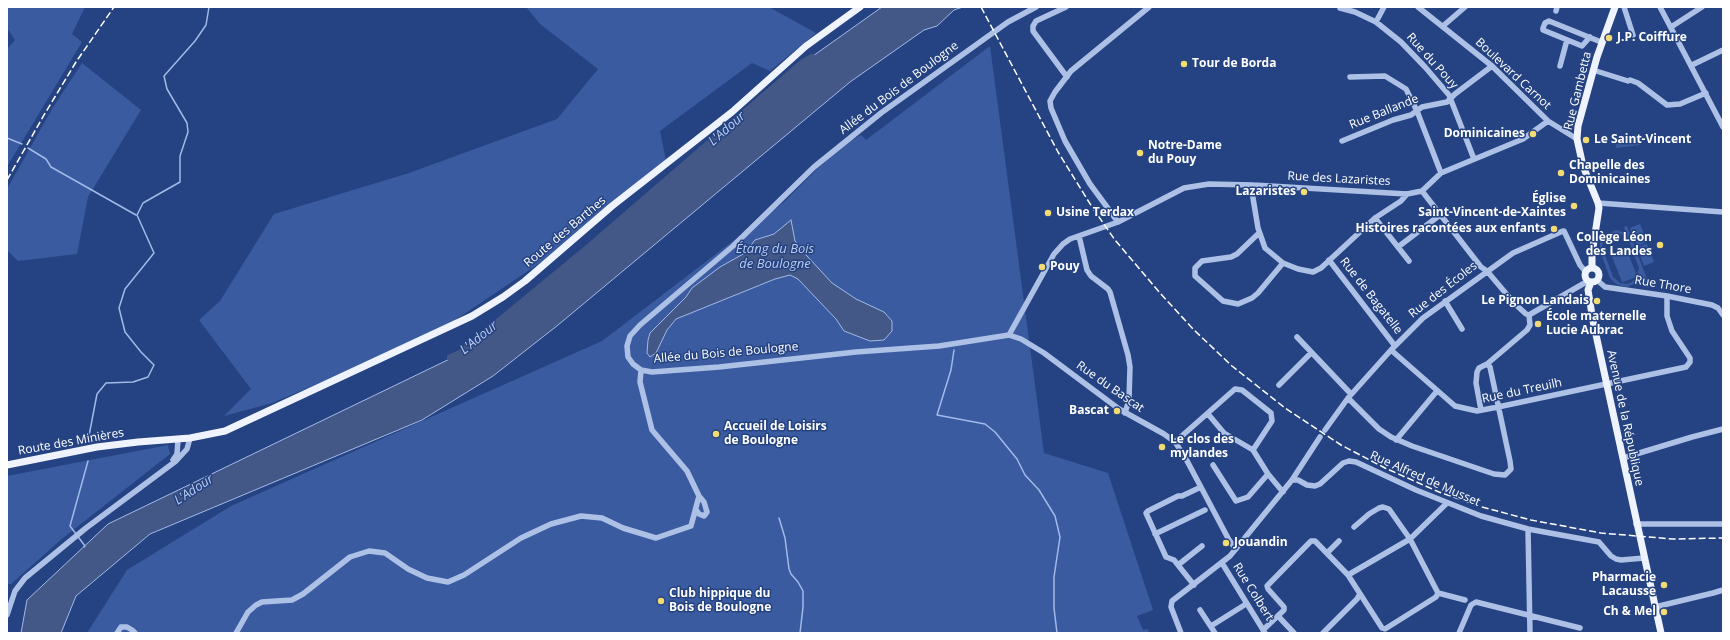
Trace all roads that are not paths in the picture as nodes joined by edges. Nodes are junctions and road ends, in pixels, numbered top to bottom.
1 (860, 7) edge
2 (1036, 7) edge
3 (1066, 7) edge
4 (1149, 7) edge
5 (1384, 7) edge
6 (1418, 7) edge
7 (1465, 7) edge
8 (1615, 7) edge
9 (1624, 7) edge
10 (1660, 7) edge
11 (1702, 7) edge
12 (1340, 8) edge
13 (1376, 22) junction
14 (1443, 26) junction
15 (1671, 27) junction
16 (1633, 35) dead end
17 (1590, 38) junction
18 (1567, 40) junction
19 (1602, 42) junction
20 (1723, 50) edge
21 (1692, 65) junction
22 (1492, 66) junction
23 (1560, 66) dead end
24 (1593, 70) junction
25 (1067, 77) junction
26 (1350, 77) dead end
27 (1706, 93) junction
28 (1451, 99) junction
29 (1417, 111) junction
30 (1548, 121) junction
31 (1723, 127) edge
32 (1577, 138) junction
33 (1342, 141) dead end
34 (1474, 159) junction
35 (1441, 173) junction
36 (1253, 185) junction
37 (1422, 191) junction
38 (1407, 194) junction
39 (1598, 203) junction
40 (1723, 212) edge
41 (1440, 214) junction
42 (1375, 218) junction
43 (1118, 222) junction
44 (1259, 233) junction
45 (1079, 236) junction
46 (1398, 247) junction
47 (1329, 260) junction
48 (1408, 261) dead end
49 (1283, 263) junction
50 (1589, 270) junction
51 (1487, 271) junction
52 (1592, 281) junction
53 (1667, 296) junction
54 (1445, 301) junction
55 (1723, 303) edge
56 (1718, 308) junction
57 (1529, 315) junction
58 (1723, 315) edge
59 (1462, 330) dead end
60 (1009, 335) junction
61 (1296, 336) dead end
62 (1393, 348) junction
63 (1311, 354) junction
64 (1487, 364) junction
65 (641, 370) junction
66 (1279, 384) dead end
67 (1607, 384) junction
68 (1437, 391) junction
69 (1350, 396) junction
70 (1498, 407) junction
71 (1481, 410) junction
72 (1125, 413) junction
73 (1208, 414) junction
74 (250, 419) junction
75 (1723, 429) edge
76 (1325, 430) dead end
77 (189, 436) junction
78 (1320, 437) dead end
79 (178, 440) junction
80 (1396, 440) junction
81 (138, 442) junction
82 (1175, 442) junction
83 (1253, 450) junction
84 (1623, 458) junction
85 (171, 464) junction
86 (7, 465) edge
87 (1213, 465) dead end
88 (1268, 474) junction
89 (1292, 480) junction
90 (1201, 486) junction
91 (1283, 492) junction
92 (699, 496) junction
93 (1446, 503) junction
94 (696, 510) junction
95 (1205, 510) dead end
96 (1636, 524) junction
97 (1723, 524) edge
98 (1354, 527) dead end
99 (1528, 529) junction
100 (1155, 534) junction
101 (1410, 539) junction
102 (1339, 541) dead end
103 (1202, 546) dead end
104 (1236, 549) junction
105 (1327, 554) junction
106 (1644, 558) junction
107 (1222, 563) junction
108 (1178, 565) junction
109 (1348, 575) junction
110 (1194, 585) junction
111 (1723, 590) edge
112 (1438, 593) junction
113 (1360, 594) junction
114 (1465, 600) dead end
115 (1246, 604) junction
116 (1655, 607) junction
117 (1200, 610) dead end
118 (7, 615) edge
119 (1529, 615) junction
120 (1278, 616) junction
121 (1211, 626) junction
122 (1580, 628) dead end
123 (1264, 632) edge
124 (117, 633) edge
125 (135, 633) edge
126 (236, 633) edge
127 (1181, 633) edge
128 (1215, 633) edge
129 (1294, 633) edge
130 (1323, 633) edge
131 (1459, 633) edge
132 (1530, 633) edge
133 (1661, 633) edge

1 - 74 main road, Route des Barthes
2 - 65 street, Allée du Bois de Boulogne
3 - 25 street
4 - 25 street
5 - 13 street
6 - 14 street, Boulevard Carnot
7 - 14 street
8 - 19 main road, Rue Gambetta
9 - 16 street
10 - 15 street
11 - 15 street
12 - 13 street, Rue du Pouy
13 - 28 street, Rue du Pouy
14 - 22 street, Boulevard Carnot
15 - 21 street
17 - 18 street
17 - 18 street
17 - 19 street
18 - 23 street
19 - 24 main road, Rue Gambetta
20 - 21 street
21 - 27 street
22 - 28 street, Rue Ballande
22 - 30 street, Boulevard Carnot
24 - 27 street
24 - 32 main road, Rue Gambetta
25 - 43 street
26 - 29 street
27 - 31 street
28 - 29 street, Rue Ballande
28 - 34 street, Rue du Pouy
29 - 33 street, Rue Ballande
29 - 35 street
30 - 32 street, Boulevard Carnot
30 - 34 street
32 - 39 main road, Rue Gambetta
34 - 35 street
35 - 37 street
36 - 38 street, Rue des Lazaristes
36 - 43 street, Rue des Lazaristes
36 - 44 street
37 - 38 street, Rue des Lazaristes
37 - 41 street
38 - 42 street
39 - 40 street
39 - 50 main road
41 - 46 street
41 - 51 street
42 - 46 street
42 - 47 street
43 - 45 street
44 - 49 street
44 - 49 street
45 - 60 street
45 - 72 street
46 - 48 street
47 - 49 street
47 - 62 street, Rue de Bagatelle
50 - 51 street, Rue des Écoles
50 - 52 main road
50 - 52 main road
51 - 54 street, Rue des Écoles
51 - 57 street
52 - 53 street, Rue Thore
52 - 57 street
52 - 67 main road, Avenue de la République
53 - 56 street, Rue Thore
53 - 67 street, Rue du Treuilh
54 - 59 street
54 - 62 street, Rue des Écoles
55 - 56 street
56 - 58 street
57 - 64 street
60 - 65 street, Allée du Bois de Boulogne
60 - 72 street, Rue du Bascat
61 - 63 street
62 - 68 street, Rue du Treuilh
62 - 69 street, Rue des Écoles
63 - 66 street
63 - 69 street
64 - 70 street
64 - 71 street
65 - 92 street
67 - 70 street, Rue du Treuilh
67 - 84 main road, Avenue de la République
68 - 71 street, Rue du Treuilh
68 - 80 street
69 - 76 street, Rue des Écoles
69 - 80 street
70 - 71 street, Rue du Treuilh
70 - 80 street
72 - 82 street, Rue du Bascat
73 - 82 street
73 - 83 street
73 - 83 street
74 - 77 main road, Route des Barthes
74 - 77 main road, Route des Barthes
75 - 84 street
77 - 79 main road, Route des Minières
77 - 81 main road, Route des Minières
77 - 85 street
78 - 89 street
79 - 81 main road, Route des Minières
79 - 85 street
81 - 86 main road, Route des Minières
82 - 90 street, Rue du Bascat
83 - 88 street
84 - 96 main road, Avenue de la République
85 - 118 street
87 - 88 street
88 - 91 street
89 - 91 street
89 - 93 street, Rue Alfred de Musset
90 - 100 street
90 - 104 street, Rue du Bascat
91 - 104 street
92 - 94 street
92 - 94 street
93 - 99 street, Rue Alfred de Musset
93 - 101 street
94 - 126 street
95 - 100 street
96 - 97 street
96 - 106 main road, Avenue de la République
98 - 101 street
99 - 106 street, Rue Alfred de Musset
99 - 119 street
100 - 108 street
101 - 109 street
101 - 112 street
102 - 105 street
103 - 108 street
104 - 107 street
105 - 109 street
105 - 120 street
106 - 116 main road, Avenue de la République
107 - 110 street
107 - 115 street, Rue Colbert
108 - 110 street
109 - 113 street
110 - 127 street
111 - 116 street
112 - 113 street
112 - 114 street
113 - 130 street
115 - 121 street
115 - 123 street, Rue Colbert
116 - 133 main road, Avenue de la République
117 - 121 street
119 - 122 street
119 - 131 street
119 - 132 street
120 - 123 street
120 - 129 street
121 - 128 street
124 - 125 street

